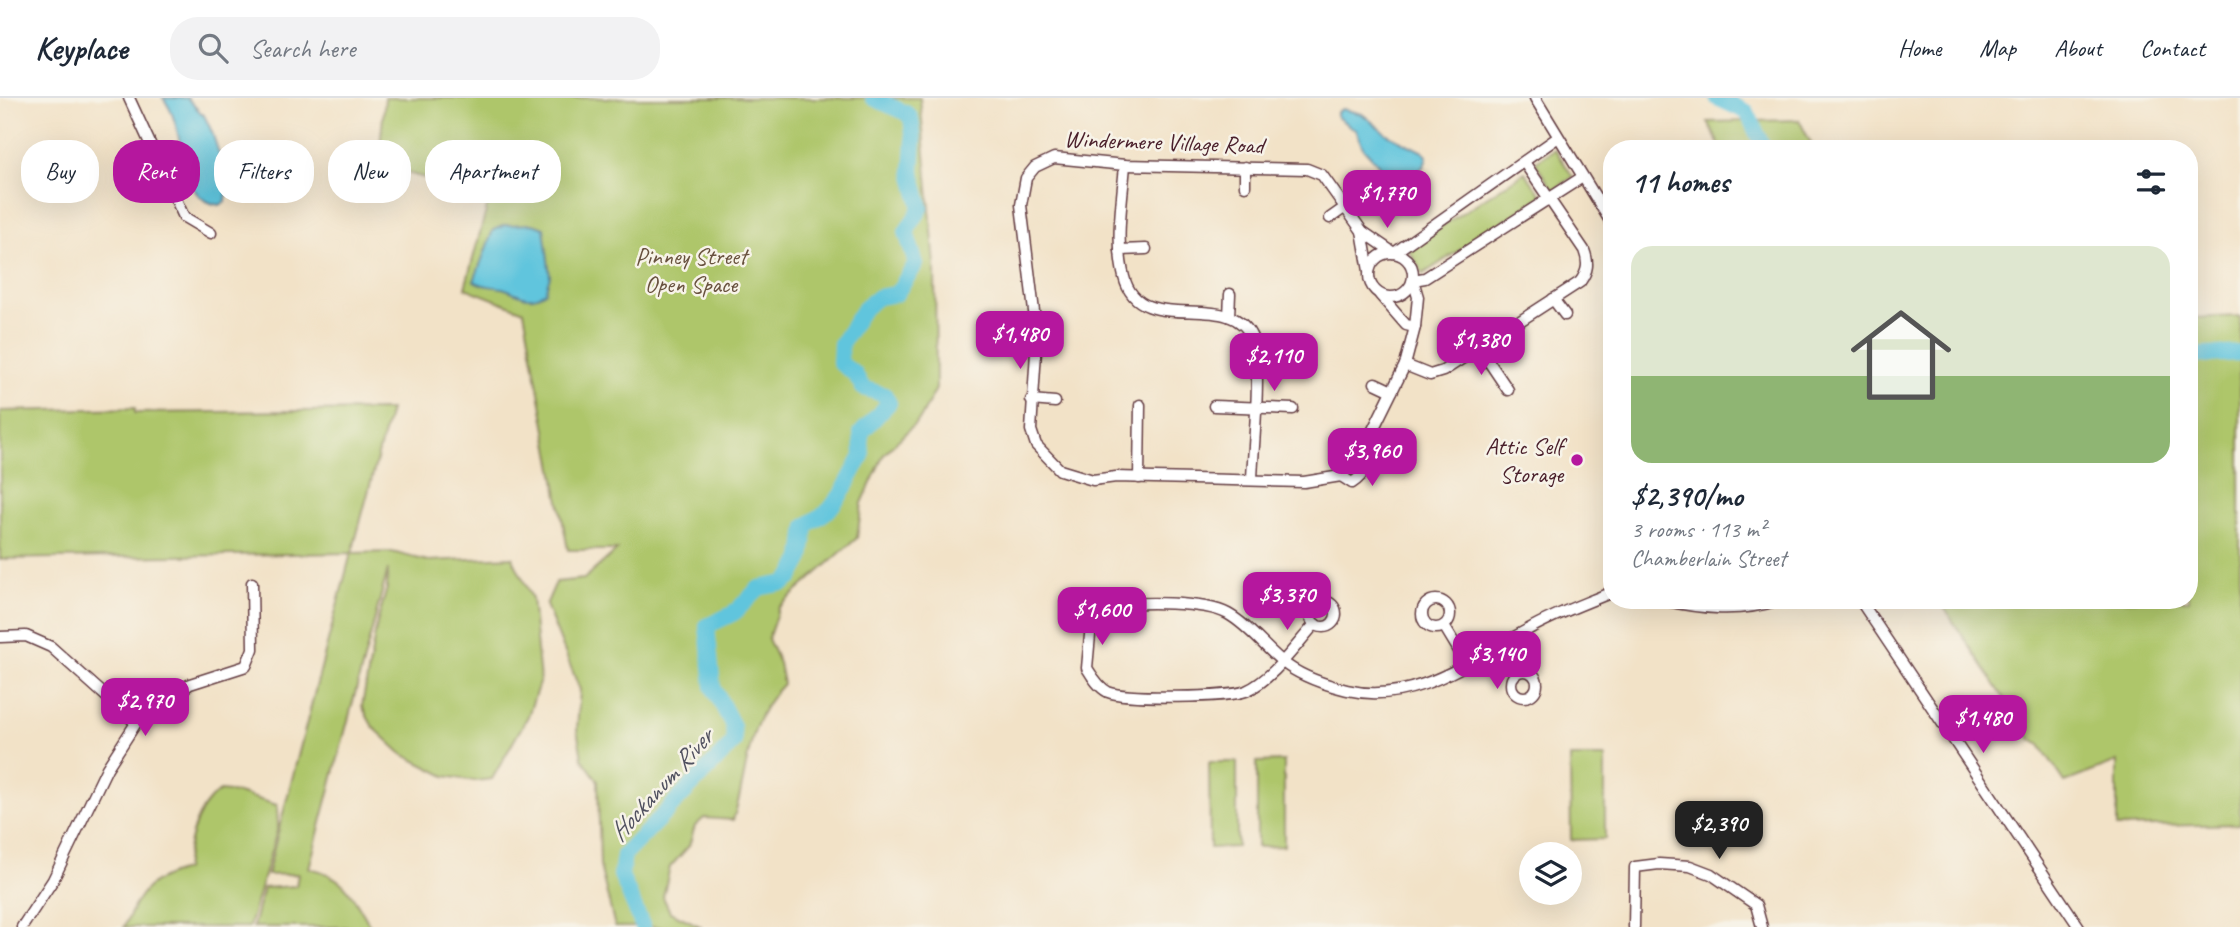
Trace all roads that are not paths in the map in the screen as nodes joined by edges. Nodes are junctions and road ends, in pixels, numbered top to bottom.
1 (130, 98) edge
2 (1535, 98) edge
3 (1557, 138) junction
4 (1524, 162) junction
5 (1125, 165) junction
6 (1245, 167) junction
7 (1581, 178) junction
8 (1245, 186) dead end
9 (1550, 197) junction
10 (1347, 206) junction
11 (1603, 211) edge
12 (1330, 218) dead end
13 (1362, 231) junction
14 (211, 233) dead end
15 (1146, 248) dead end
16 (1120, 250) junction
17 (1394, 253) junction
18 (1369, 271) junction
19 (1413, 280) junction
20 (1230, 294) dead end
21 (1380, 295) junction
22 (1553, 299) junction
23 (1565, 315) dead end
24 (1228, 316) junction
25 (1415, 327) junction
26 (1479, 347) junction
27 (1405, 365) junction
28 (1375, 383) dead end
29 (1508, 390) dead end
30 (1392, 391) junction
31 (1031, 400) junction
32 (1055, 402) dead end
33 (1140, 405) dead end
34 (1214, 406) dead end
35 (1255, 407) junction
36 (1293, 409) dead end
37 (1361, 454) junction
38 (1341, 476) junction
39 (1139, 478) junction
40 (1252, 479) junction
41 (252, 583) dead end
42 (1603, 596) edge
43 (1866, 609) edge
44 (1315, 624) dead end
45 (1444, 626) dead end
46 (0, 637) edge
47 (1501, 644) junction
48 (1282, 660) junction
49 (1467, 664) junction
50 (1519, 671) dead end
51 (136, 723) junction
52 (22, 927) edge
53 (1634, 927) edge
54 (1762, 927) edge
55 (2079, 927) edge

1 - 14 street
2 - 3 street
3 - 4 street
3 - 7 street
4 - 9 street
4 - 17 street
5 - 6 street, Windermere Village Road
5 - 16 street
5 - 31 street, Windermere Village Road
6 - 8 street
6 - 10 street, Windermere Village Road
7 - 9 street
7 - 11 street
9 - 19 street
9 - 22 street
10 - 12 street
10 - 13 street, Windermere Village Road
13 - 17 street, Windermere Village Road
13 - 18 street, Windermere Village Road
15 - 16 street
16 - 24 street
17 - 18 street
17 - 19 street, Windermere Village Road
18 - 21 street, Windermere Village Road
19 - 21 street
19 - 25 street, Windermere Village Road
20 - 24 street
21 - 25 street, Windermere Village Road
22 - 23 street
22 - 26 street
24 - 35 street
25 - 27 street, Windermere Village Road
26 - 27 street
26 - 29 street
27 - 30 street, Windermere Village Road
28 - 30 street
30 - 37 street, Windermere Village Road
31 - 32 street
31 - 39 street, Windermere Village Road
33 - 39 street
34 - 35 street
35 - 36 street
35 - 40 street
37 - 38 street, Windermere Village Road
37 - 38 street, Windermere Village Road
38 - 40 street, Windermere Village Road
39 - 40 street, Windermere Village Road
41 - 51 street
42 - 47 street
43 - 55 street
44 - 48 street
45 - 49 street
46 - 51 street
47 - 49 street
47 - 50 street
48 - 48 street
48 - 49 street
51 - 52 street
53 - 54 street

